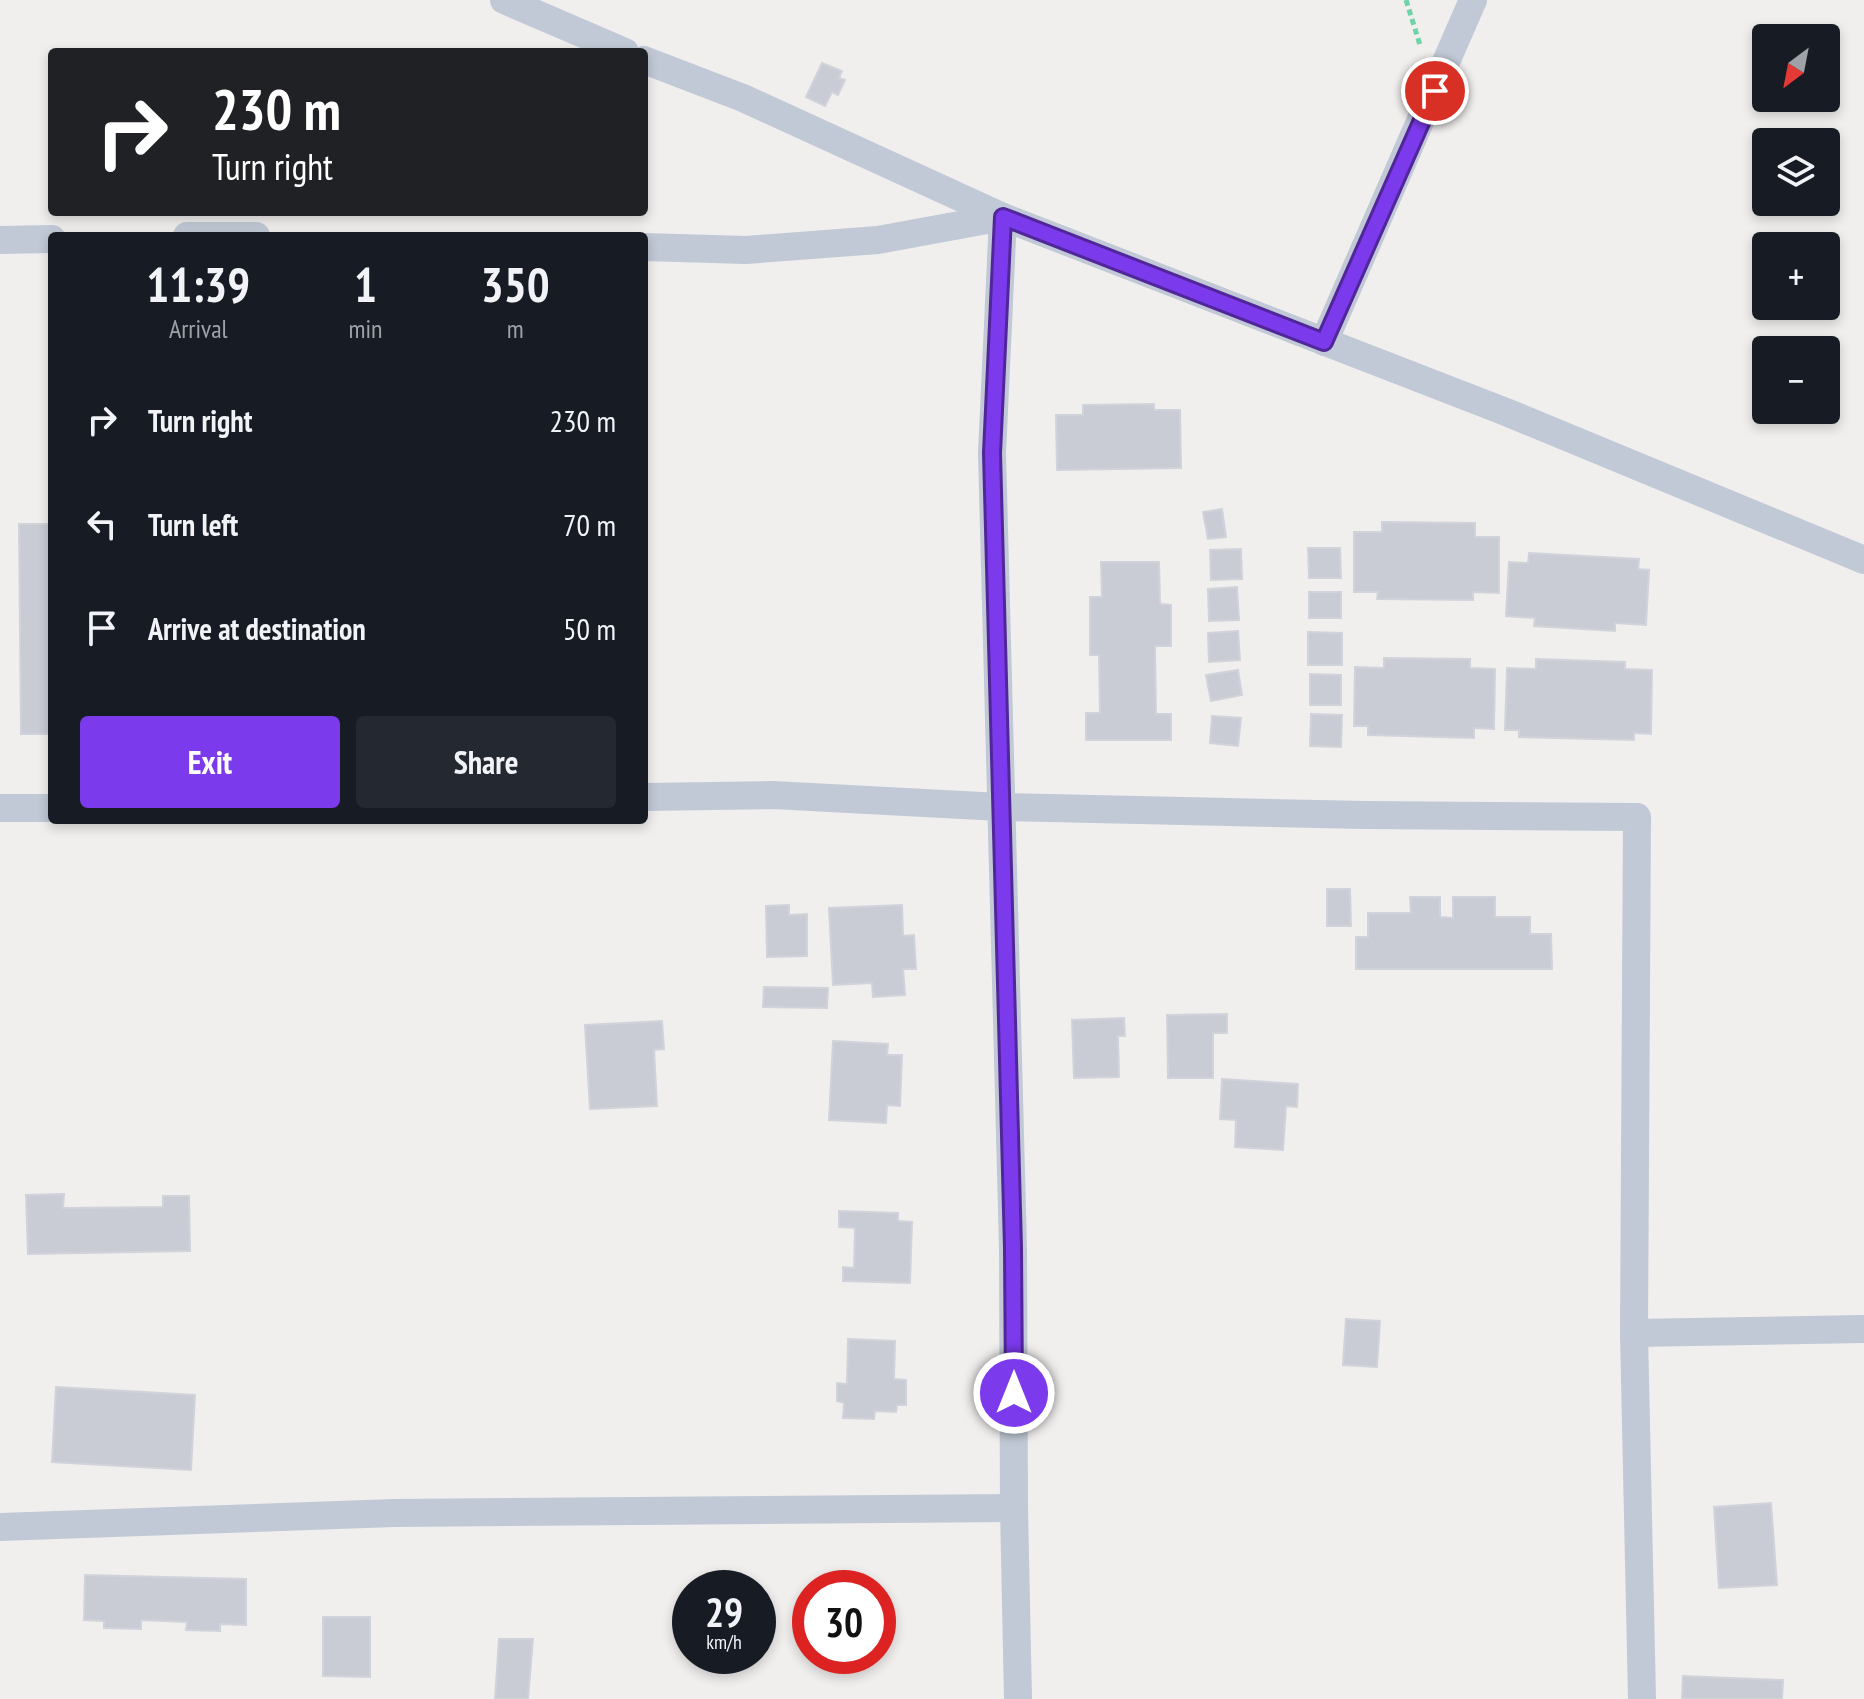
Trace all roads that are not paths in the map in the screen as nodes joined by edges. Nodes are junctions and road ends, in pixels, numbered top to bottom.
1 (504, 0) edge
2 (1473, 0) edge
3 (616, 48) edge
4 (648, 62) edge
5 (1003, 217) junction
6 (48, 239) edge
7 (0, 240) edge
8 (648, 247) edge
9 (1324, 342) junction
10 (1864, 560) edge
11 (648, 797) edge
12 (1000, 807) junction
13 (0, 808) edge
14 (48, 808) edge
15 (1864, 1329) edge
16 (1634, 1333) junction
17 (1014, 1508) junction
18 (0, 1527) edge
19 (1018, 1699) edge
20 (1642, 1699) edge

1 - 3 street
2 - 9 street
4 - 5 street
5 - 8 street
5 - 9 street
5 - 12 street
6 - 7 street
9 - 10 street
11 - 12 street
12 - 16 street
12 - 17 street
13 - 14 street
15 - 16 street
16 - 20 street
17 - 18 street
17 - 19 street

